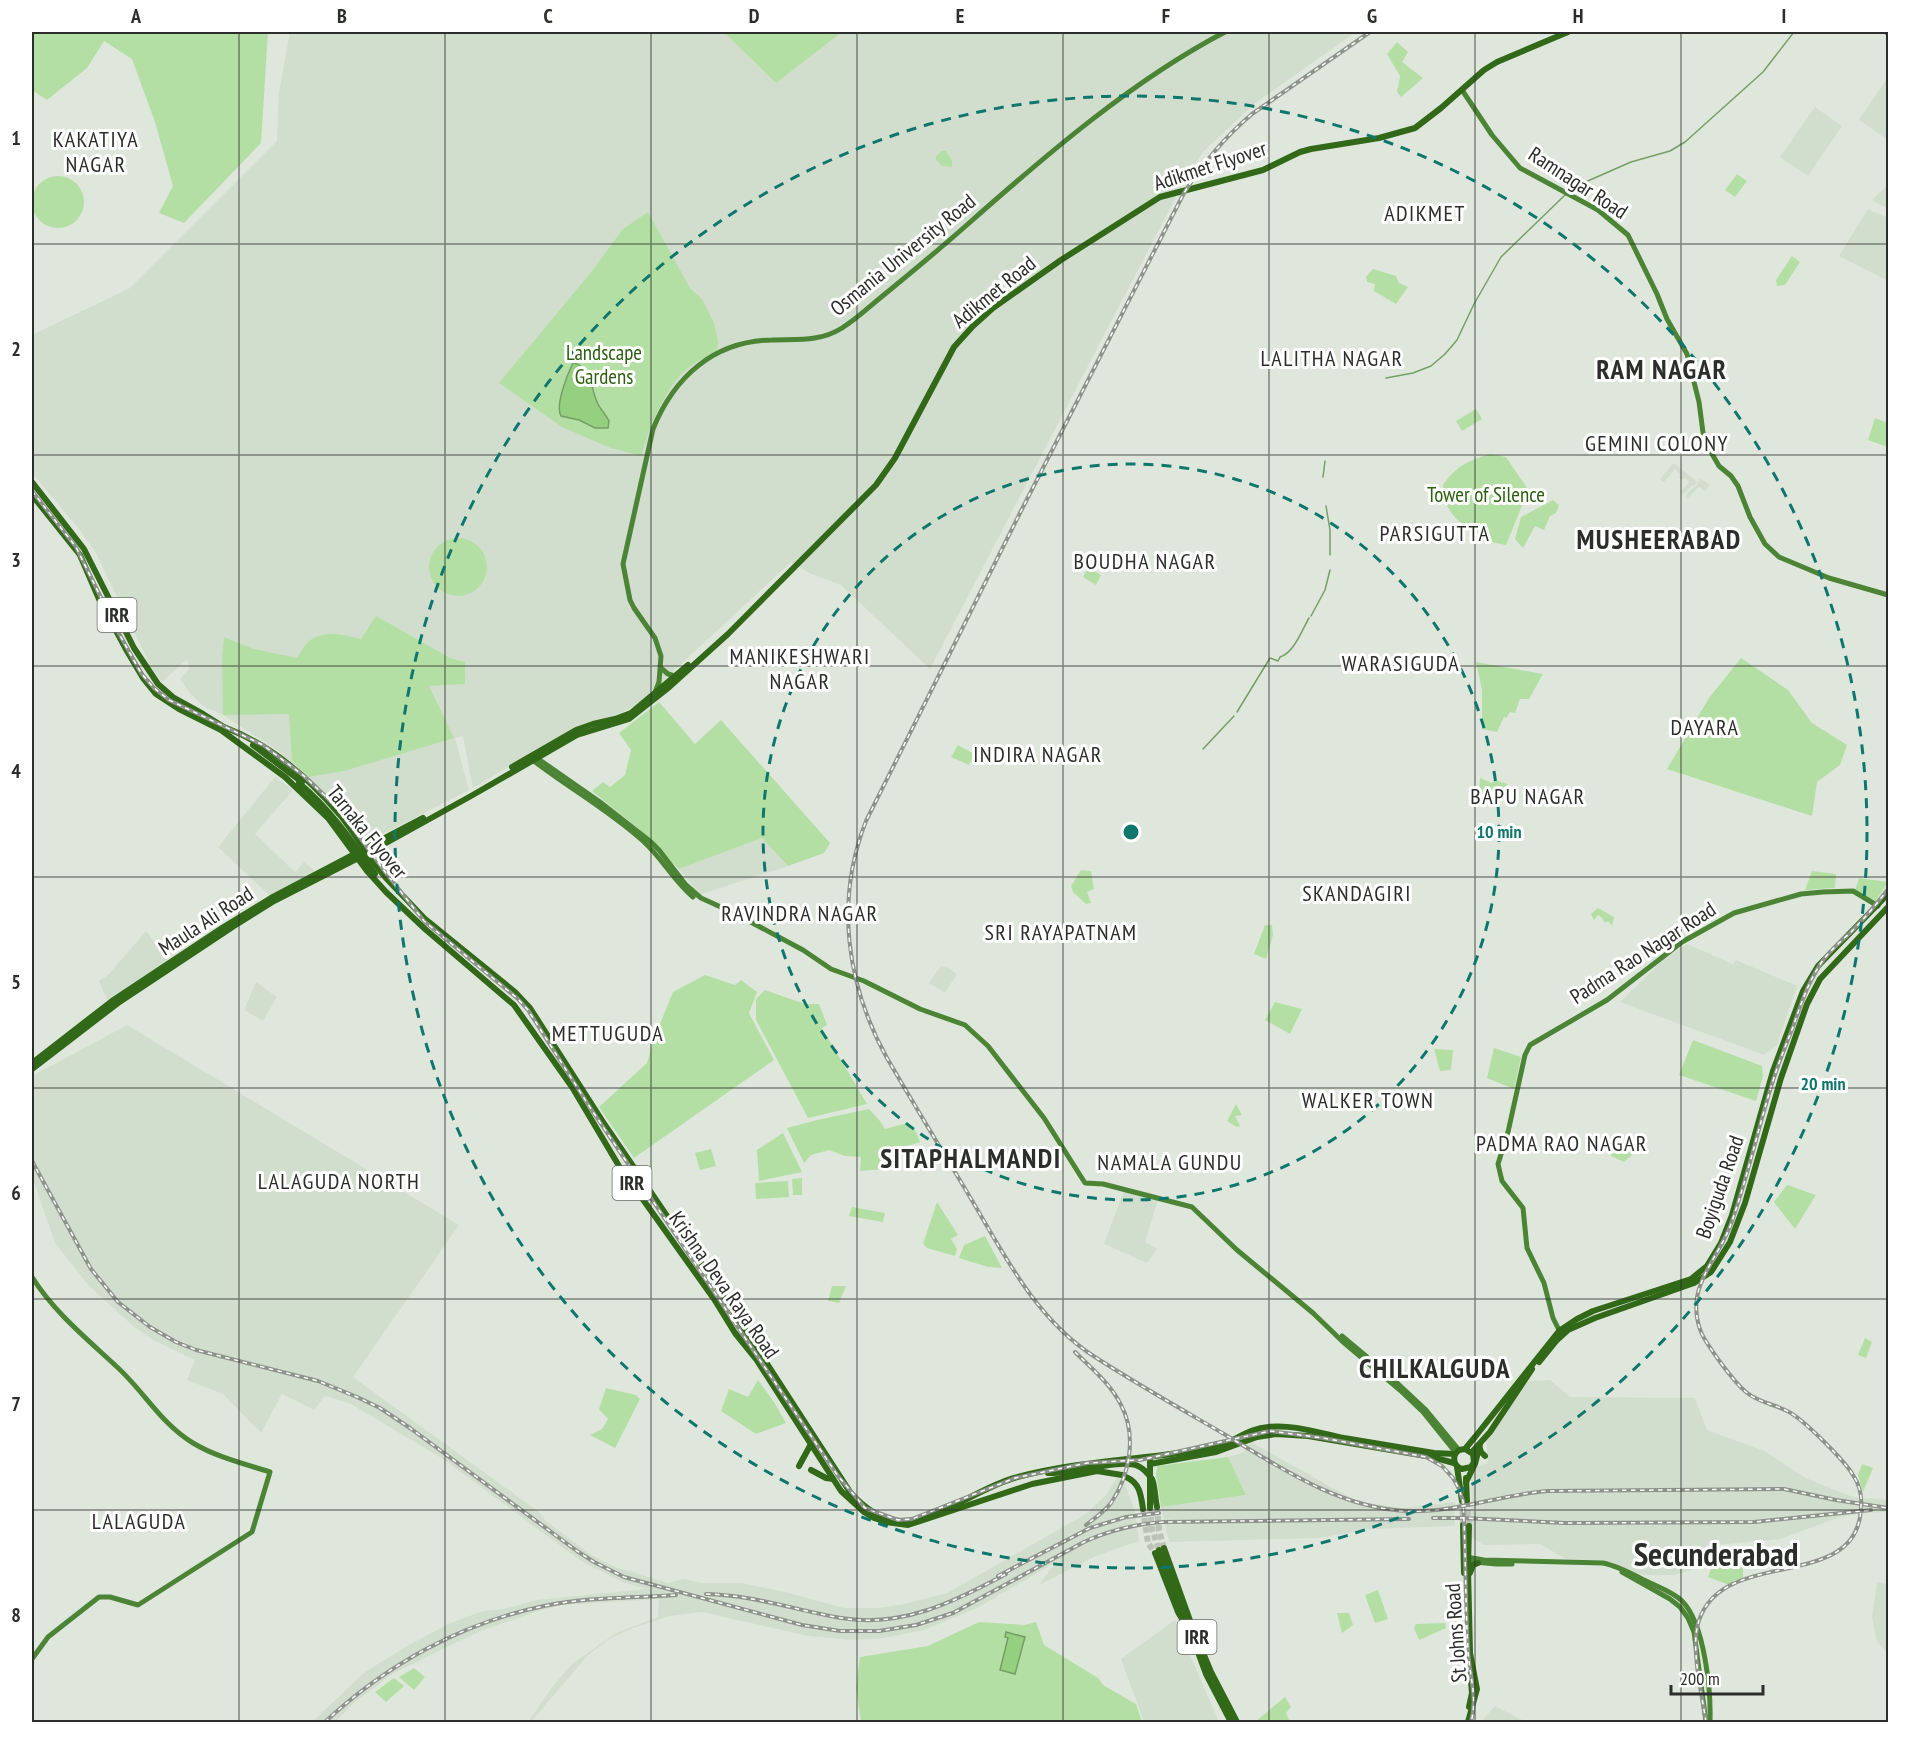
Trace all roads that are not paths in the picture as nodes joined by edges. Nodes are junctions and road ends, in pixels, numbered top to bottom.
1 (1225, 32) edge
2 (1568, 32) edge
3 (1575, 32) edge
4 (1493, 65) junction
5 (1462, 90) junction
6 (1062, 259) junction
7 (32, 482) edge
8 (32, 495) edge
9 (81, 544) junction
10 (74, 549) junction
11 (1888, 595) edge
12 (134, 648) junction
13 (127, 651) junction
14 (661, 668) junction
15 (675, 676) junction
16 (652, 698) junction
17 (222, 728) junction
18 (533, 757) junction
19 (371, 849) junction
20 (356, 856) junction
21 (375, 863) junction
22 (345, 864) junction
23 (366, 869) junction
24 (1888, 894) edge
25 (1876, 908) junction
26 (1887, 912) edge
27 (422, 921) junction
28 (1821, 962) junction
29 (1829, 968) junction
30 (1814, 971) junction
31 (1822, 976) junction
32 (138, 987) junction
33 (72, 1033) junction
34 (554, 1044) junction
35 (546, 1049) junction
36 (32, 1063) edge
37 (32, 1069) edge
38 (1765, 1099) junction
39 (1775, 1102) junction
40 (605, 1125) junction
41 (597, 1130) junction
42 (1739, 1192) junction
43 (1747, 1195) junction
44 (32, 1277) edge
45 (722, 1294) junction
46 (714, 1299) junction
47 (1606, 1310) junction
48 (1561, 1333) junction
49 (1486, 1423) junction
50 (1492, 1429) junction
51 (811, 1444) junction
52 (1479, 1444) junction
53 (1458, 1451) junction
54 (1472, 1452) junction
55 (1485, 1456) dead end
56 (1150, 1460) junction
57 (1456, 1465) junction
58 (799, 1466) dead end
59 (1140, 1466) junction
60 (1468, 1469) junction
61 (811, 1470) dead end
62 (1042, 1471) junction
63 (1149, 1477) junction
64 (833, 1479) junction
65 (1466, 1482) junction
66 (1001, 1484) junction
67 (1138, 1486) junction
68 (993, 1487) junction
69 (1149, 1487) junction
70 (1005, 1492) junction
71 (996, 1495) junction
72 (1150, 1508) junction
73 (1466, 1525) tunnel mouth
74 (1466, 1559) junction
75 (1478, 1563) junction
76 (1468, 1578) junction
77 (141, 1603) junction
78 (1190, 1627) junction
79 (32, 1654) edge
80 (32, 1659) edge
81 (1231, 1722) edge
82 (1237, 1722) edge
83 (1467, 1722) edge
84 (1706, 1722) edge
85 (1710, 1722) edge

1 - 14 main road, Osmania University Road
2 - 4 main road
3 - 4 main road
4 - 5 main road, Adikmet Flyover
5 - 6 main road, Adikmet Flyover
5 - 11 main road, Ramnagar Road
6 - 15 main road, Adikmet Road
6 - 16 main road, Adikmet Road
7 - 9 main road, IRR
8 - 10 main road, IRR
9 - 10 main road
9 - 12 main road, IRR
10 - 13 main road, IRR
12 - 13 main road
12 - 17 main road, IRR
13 - 17 main road, IRR
14 - 15 main road
14 - 16 main road, Osmania University Road
15 - 16 main road, Adikmet Road
16 - 18 main road
17 - 19 main road, Krishna Deva Raya Road
17 - 20 main road, Krishna Deva Raya Road
17 - 27 main road, Tarnaka Flyover / IRR
18 - 19 main road
18 - 53 main road
19 - 20 main road
19 - 21 main road
19 - 21 main road, Krishna Deva Raya Road
20 - 22 main road, Maula Ali Road
20 - 23 main road, Krishna Deva Raya Road
20 - 32 main road, Maula Ali Road
21 - 27 main road, Krishna Deva Raya Road
22 - 23 main road
22 - 32 main road, Maula Ali Road
23 - 27 main road, Krishna Deva Raya Road
24 - 25 main road, Boyiguda Road
25 - 28 main road, Boyiguda Road
25 - 48 main road, Padma Rao Nagar Road
26 - 29 main road, Boyiguda Road
27 - 34 main road, Krishna Deva Raya Road / IRR
27 - 35 main road, Krishna Deva Raya Road / IRR
28 - 29 main road
28 - 30 main road, Boyiguda Road
29 - 31 main road, Boyiguda Road
30 - 31 main road
30 - 38 main road, Boyiguda Road
31 - 39 main road, Boyiguda Road
32 - 33 main road, Maula Ali Road
33 - 36 main road
33 - 37 main road
34 - 35 main road
34 - 40 main road, Krishna Deva Raya Road / IRR
35 - 41 main road, Krishna Deva Raya Road / IRR
38 - 39 main road
38 - 42 main road, Boyiguda Road
39 - 43 main road, Boyiguda Road
40 - 41 main road
40 - 45 main road, Krishna Deva Raya Road / IRR
41 - 46 main road, Krishna Deva Raya Road / IRR
42 - 43 main road
42 - 47 main road, Boyiguda Road
43 - 47 main road, Boyiguda Road
44 - 77 main road
45 - 46 main road
45 - 68 main road, Krishna Deva Raya Road / IRR
46 - 51 main road, Krishna Deva Raya Road / IRR
47 - 48 main road, Boyiguda Road
48 - 49 main road, Boyiguda Road
48 - 50 main road, Boyiguda Road
49 - 50 main road
49 - 53 main road, Boyiguda Road
50 - 52 main road, Boyiguda Road
51 - 58 main road
51 - 64 main road, Krishna Deva Raya Road / IRR
52 - 54 main road, Boyiguda Road
52 - 55 main road
52 - 65 main road
53 - 54 main road
53 - 56 main road
53 - 57 main road
54 - 60 main road
56 - 57 main road
56 - 59 main road
56 - 62 main road, Krishna Deva Raya Road / IRR
56 - 63 main road
57 - 60 main road
57 - 65 main road
59 - 62 main road, Krishna Deva Raya Road / IRR
59 - 63 main road
60 - 65 main road
61 - 64 main road
62 - 66 main road, Krishna Deva Raya Road / IRR
63 - 67 main road
63 - 69 main road
63 - 72 main road
64 - 71 main road, Krishna Deva Raya Road / IRR
66 - 68 main road, Krishna Deva Raya Road / IRR
66 - 70 main road
67 - 69 main road
67 - 70 main road, Krishna Deva Raya Road / IRR
67 - 72 main road
68 - 71 main road
69 - 72 main road
70 - 71 main road, Krishna Deva Raya Road / IRR
73 - 74 main road, St Johns Road
74 - 75 main road
74 - 76 main road, St Johns Road
74 - 83 main road, St Johns Road
74 - 85 main road
75 - 76 main road
75 - 84 main road
76 - 83 main road, St Johns Road
77 - 79 main road
77 - 80 main road
78 - 78 main road, IRR
78 - 81 main road, IRR
78 - 82 main road, IRR

